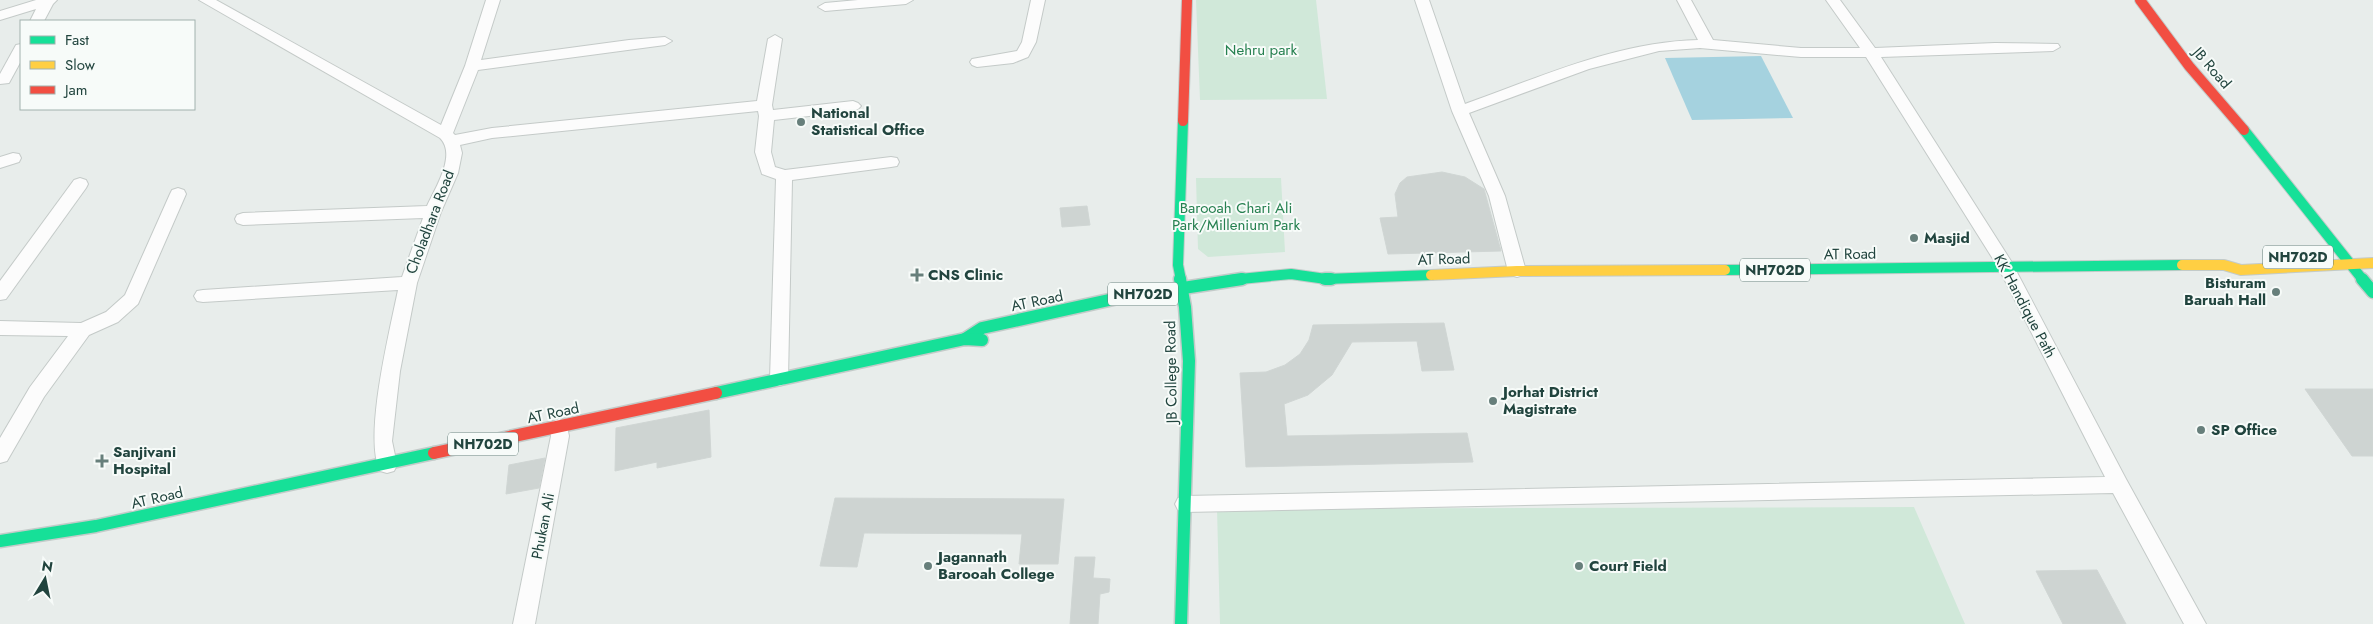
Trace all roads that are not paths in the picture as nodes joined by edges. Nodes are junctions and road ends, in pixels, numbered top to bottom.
1 (17, 0) edge
2 (49, 0) edge
3 (206, 0) edge
4 (493, 0) edge
5 (906, 0) edge
6 (1038, 0) edge
7 (1187, 0) edge
8 (1422, 0) edge
9 (1684, 0) edge
10 (1833, 0) edge
11 (2140, 0) edge
12 (0, 5) edge
13 (825, 7) dead end
14 (0, 16) edge
15 (38, 20) edge
16 (775, 39) dead end
17 (665, 42) dead end
18 (1708, 44) junction
19 (2053, 47) dead end
20 (20, 50) edge
21 (1871, 53) junction
22 (977, 62) dead end
23 (472, 66) junction
24 (4, 80) dead end
25 (852, 106) dead end
26 (765, 111) junction
27 (1460, 111) junction
28 (449, 138) junction
29 (891, 162) dead end
30 (784, 176) junction
31 (80, 184) dead end
32 (178, 194) dead end
33 (433, 212) junction
34 (242, 219) dead end
35 (2365, 252) dead end
36 (2350, 259) junction
37 (2373, 263) edge
38 (2005, 265) junction
39 (1517, 271) junction
40 (1326, 279) junction
41 (2373, 280) edge
42 (408, 283) junction
43 (1298, 287) dead end
44 (1257, 289) dead end
45 (1182, 291) junction
46 (2373, 292) edge
47 (0, 294) edge
48 (203, 296) dead end
49 (1146, 306) dead end
50 (0, 328) edge
51 (83, 330) junction
52 (995, 338) dead end
53 (965, 339) junction
54 (779, 379) junction
55 (559, 427) junction
56 (0, 455) edge
57 (387, 465) junction
58 (2119, 485) junction
59 (1185, 504) junction
60 (3, 545) edge
61 (524, 624) edge
62 (1181, 624) edge
63 (2195, 624) edge

1 - 12 street
2 - 14 street
2 - 15 street
3 - 28 street
4 - 23 street
5 - 13 street
6 - 22 street
7 - 45 main road, JB College Road
8 - 27 street
9 - 18 street
10 - 21 street, KK Handique Path
11 - 36 main road, JB Road
16 - 26 street
17 - 23 street
18 - 21 street
18 - 27 street
19 - 21 street
20 - 24 street
21 - 38 street, KK Handique Path
23 - 28 street
25 - 26 street
26 - 28 street
26 - 30 street
27 - 39 street
28 - 33 street, Choladhara Road
29 - 30 street
30 - 54 street
31 - 47 street
32 - 51 street
33 - 34 street
33 - 42 street, Choladhara Road
35 - 36 main road, AT Road / NH702D
36 - 37 main road, AT Road / NH702D
36 - 38 main road, AT Road / NH702D
36 - 41 main road
36 - 46 main road
38 - 39 main road, AT Road / NH702D
38 - 58 street, KK Handique Path
39 - 40 main road, AT Road / NH702D
40 - 43 main road, AT Road / NH702D
40 - 45 main road, AT Road / NH702D
42 - 48 street
42 - 57 street, Choladhara Road
44 - 45 main road, AT Road / NH702D
45 - 49 main road, AT Road / NH702D
45 - 53 main road, AT Road / NH702D
45 - 59 main road, JB College Road
50 - 51 street
51 - 56 street
52 - 53 main road, AT Road / NH702D
53 - 54 main road, AT Road / NH702D
54 - 55 main road, AT Road / NH702D
55 - 57 main road, AT Road / NH702D
55 - 61 street, Phukan Ali
57 - 60 main road, AT Road / NH702D
58 - 59 street
58 - 63 street, KK Handique Path
59 - 62 main road, JB College Road

